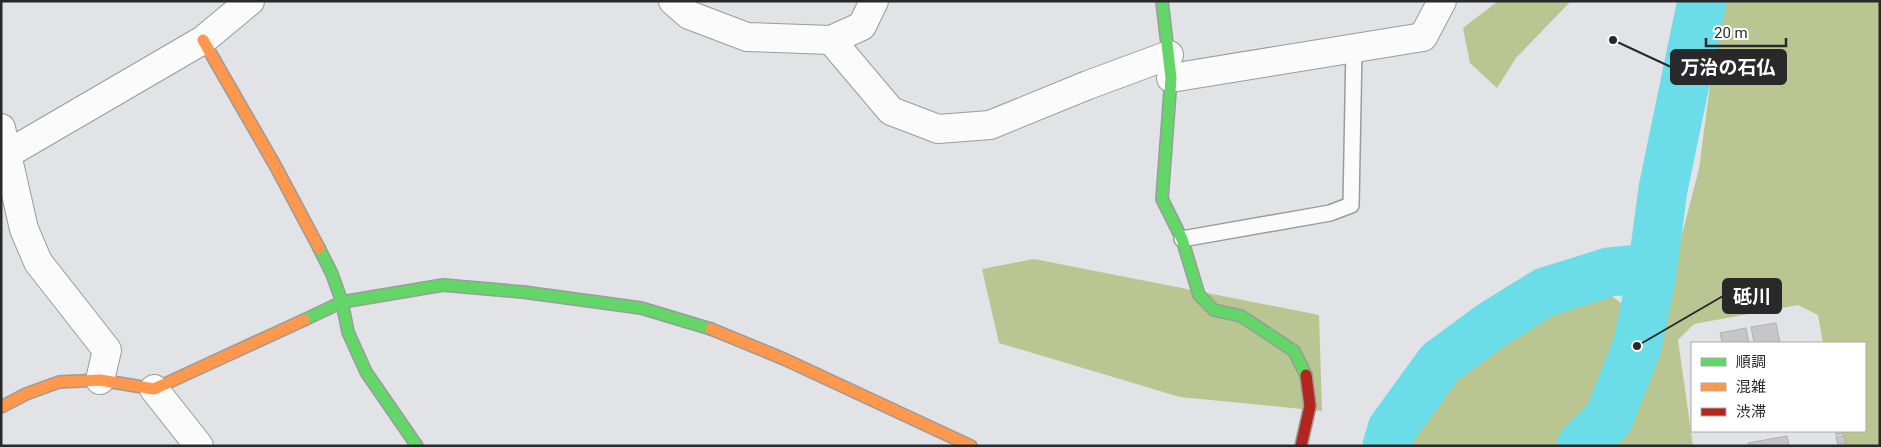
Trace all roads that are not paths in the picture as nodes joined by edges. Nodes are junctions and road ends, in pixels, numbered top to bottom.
1 (250, 1) edge
2 (673, 1) edge
3 (874, 1) edge
4 (1162, 1) edge
5 (1442, 1) edge
6 (203, 40) junction
7 (831, 40) junction
8 (1354, 49) junction
9 (1170, 67) junction
10 (5, 141) edge
11 (1182, 239) junction
12 (342, 302) junction
13 (100, 380) junction
14 (154, 389) junction
15 (1, 407) edge
16 (199, 446) edge
17 (417, 446) edge
18 (971, 446) edge
19 (1301, 446) edge

1 - 6 street
2 - 7 street
3 - 7 street
4 - 9 street
5 - 8 street
6 - 10 street
6 - 12 street
7 - 9 street
8 - 9 street
8 - 11 lane
9 - 11 street
10 - 13 street
11 - 19 street
12 - 14 street
12 - 17 street
12 - 18 street
13 - 14 street
13 - 15 street
14 - 16 street

